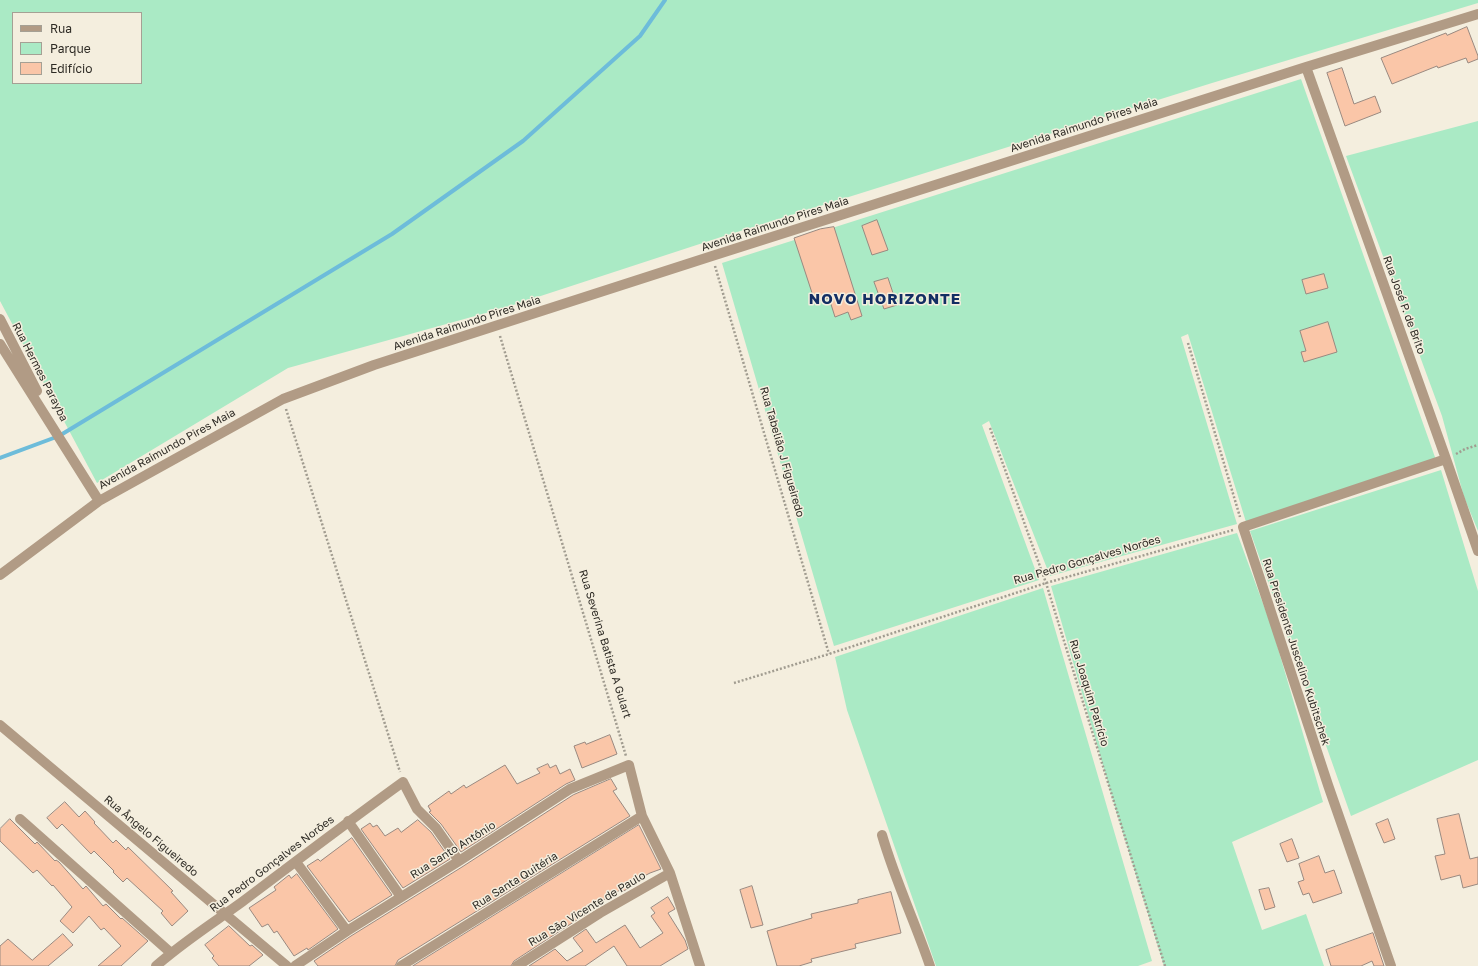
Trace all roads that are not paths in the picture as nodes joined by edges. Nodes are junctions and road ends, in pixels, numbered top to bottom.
1 (1478, 14) edge
2 (1306, 67) junction
3 (0, 319) edge
4 (0, 344) edge
5 (59, 436) junction
6 (1446, 459) junction
7 (99, 501) junction
8 (1478, 551) edge
9 (0, 574) edge
10 (0, 725) edge
11 (642, 816) junction
12 (20, 819) dead end
13 (348, 821) junction
14 (882, 836) dead end
15 (459, 861) junction
16 (296, 862) junction
17 (670, 873) junction
18 (400, 896) junction
19 (225, 914) junction
20 (347, 930) junction
21 (171, 953) junction
22 (156, 966) edge
23 (287, 966) edge
24 (295, 966) edge
25 (401, 966) edge
26 (517, 966) edge
27 (700, 966) edge
28 (930, 966) edge
29 (1390, 966) edge

1 - 2 street, Avenida Raimundo Pires Maia
2 - 6 street, Rua José P. de Brito
2 - 7 street, Avenida Raimundo Pires Maia
3 - 5 street, Rua Hermes Parayba
4 - 5 street, Rua Hermes Parayba
5 - 7 street, Rua Hermes Parayba
6 - 8 street, Rua José P. de Brito
6 - 29 street, Rua Presidente Juscelino Kubitschek
7 - 9 street
10 - 19 street, Rua Ângelo Figueiredo
11 - 15 street, Rua Santo Antônio
11 - 17 street
11 - 25 street, Rua Santa Quitéria
12 - 21 street
13 - 15 street, Rua Pedro Gonçalves Norões
13 - 16 street, Rua Pedro Gonçalves Norões
13 - 18 street
14 - 28 street
15 - 18 street, Rua Santo Antônio
16 - 19 street, Rua Pedro Gonçalves Norões
16 - 20 street
17 - 26 street, Rua São Vicente de Paulo
17 - 27 street
18 - 20 street, Rua Santo Antônio
19 - 21 street, Rua Pedro Gonçalves Norões
19 - 23 street, Rua Ângelo Figueiredo
20 - 24 street, Rua Santo Antônio
21 - 22 street, Rua Pedro Gonçalves Norões

